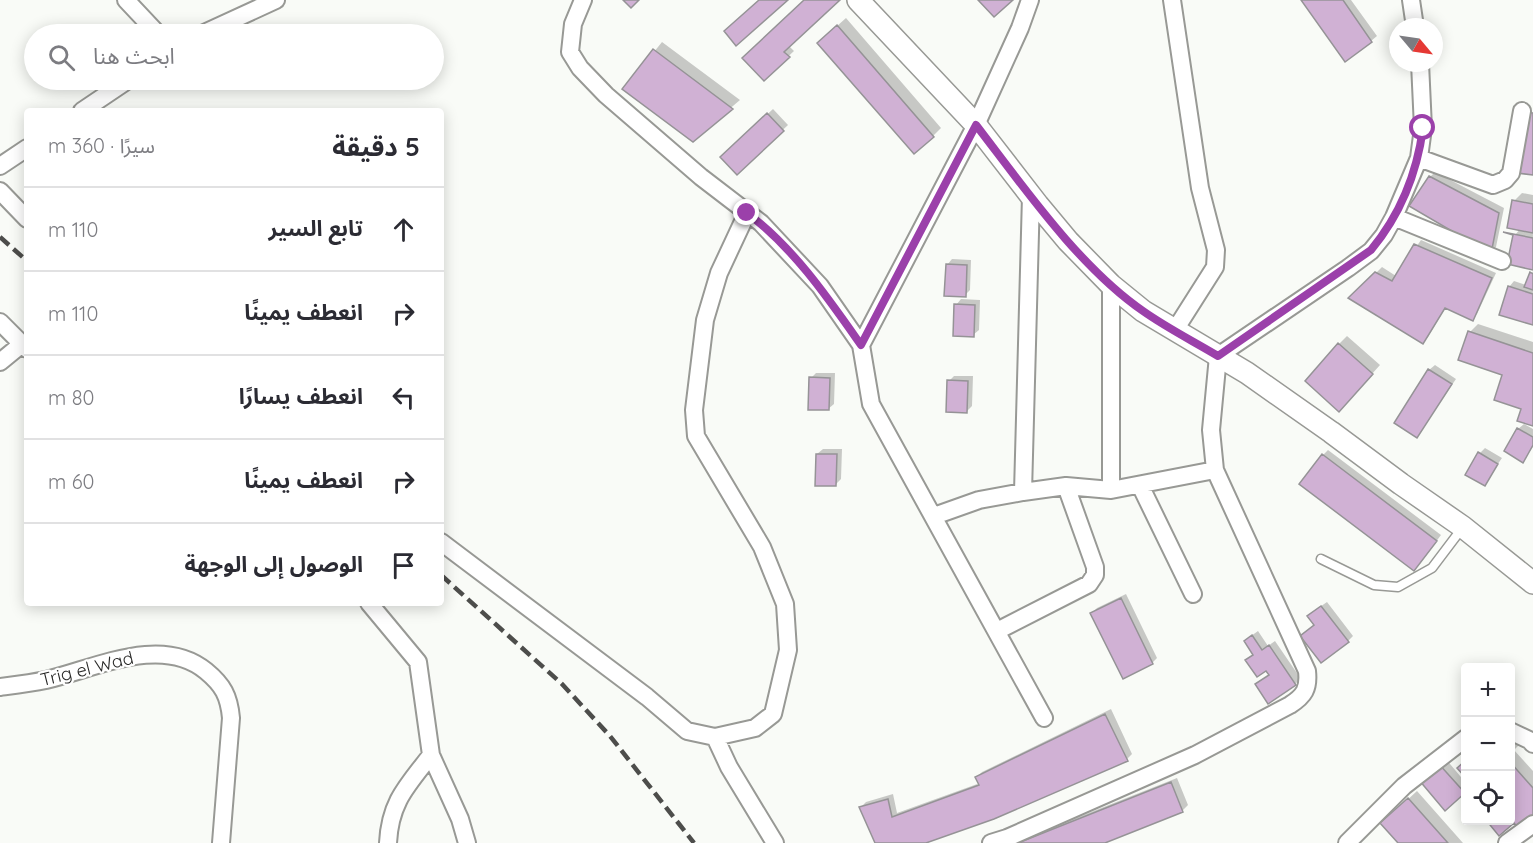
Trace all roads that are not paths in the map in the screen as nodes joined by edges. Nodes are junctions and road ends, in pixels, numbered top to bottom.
1 (126, 0) edge
2 (276, 0) edge
3 (583, 0) edge
4 (858, 0) edge
5 (1030, 0) edge
6 (1172, 0) edge
7 (1411, 0) edge
8 (1414, 18) edge
9 (149, 24) edge
10 (224, 24) edge
11 (1420, 72) edge
12 (113, 90) edge
13 (86, 108) edge
14 (1522, 111) dead end
15 (976, 125) junction
16 (24, 150) edge
17 (1419, 158) junction
18 (0, 166) edge
19 (0, 191) edge
20 (1031, 196) junction
21 (747, 213) junction
22 (24, 216) edge
23 (1394, 217) junction
24 (1502, 261) dead end
25 (1111, 285) junction
26 (0, 322) edge
27 (1175, 330) junction
28 (24, 345) edge
29 (861, 345) junction
30 (24, 347) edge
31 (1218, 356) junction
32 (0, 362) edge
33 (1215, 470) junction
34 (1140, 485) junction
35 (1066, 486) junction
36 (1111, 490) junction
37 (1023, 492) junction
38 (934, 516) junction
39 (1463, 527) junction
40 (444, 544) edge
41 (1321, 559) dead end
42 (1533, 583) edge
43 (1192, 594) dead end
44 (371, 606) edge
45 (997, 631) junction
46 (0, 687) edge
47 (1044, 718) dead end
48 (1515, 733) edge
49 (714, 737) junction
50 (1461, 742) edge
51 (1533, 744) edge
52 (431, 755) junction
53 (1533, 824) edge
54 (221, 843) edge
55 (388, 843) edge
56 (468, 843) edge
57 (775, 843) edge
58 (991, 843) edge
59 (1347, 843) edge
60 (1507, 843) edge

1 - 9 street
2 - 10 street
3 - 21 street
4 - 15 street
5 - 15 street
6 - 27 street
7 - 8 street
11 - 17 street
12 - 13 street
14 - 17 street
15 - 20 street
15 - 29 street
16 - 18 street
17 - 23 street
19 - 22 street
20 - 25 street
20 - 37 street
21 - 29 street
21 - 49 street
23 - 24 street
23 - 31 street
25 - 27 street
25 - 36 street
26 - 28 street
27 - 31 street
29 - 38 street
30 - 32 street
31 - 33 street
31 - 39 street
33 - 34 street
33 - 58 street
34 - 36 street
34 - 43 street
35 - 36 street
35 - 37 street
35 - 45 street
37 - 38 street
38 - 45 street
39 - 41 lane
39 - 42 street
40 - 49 street
44 - 52 street
45 - 47 street
46 - 54 street, Trig el Wad
48 - 51 street
49 - 57 street
50 - 59 street
52 - 55 street
52 - 56 street
53 - 60 street

